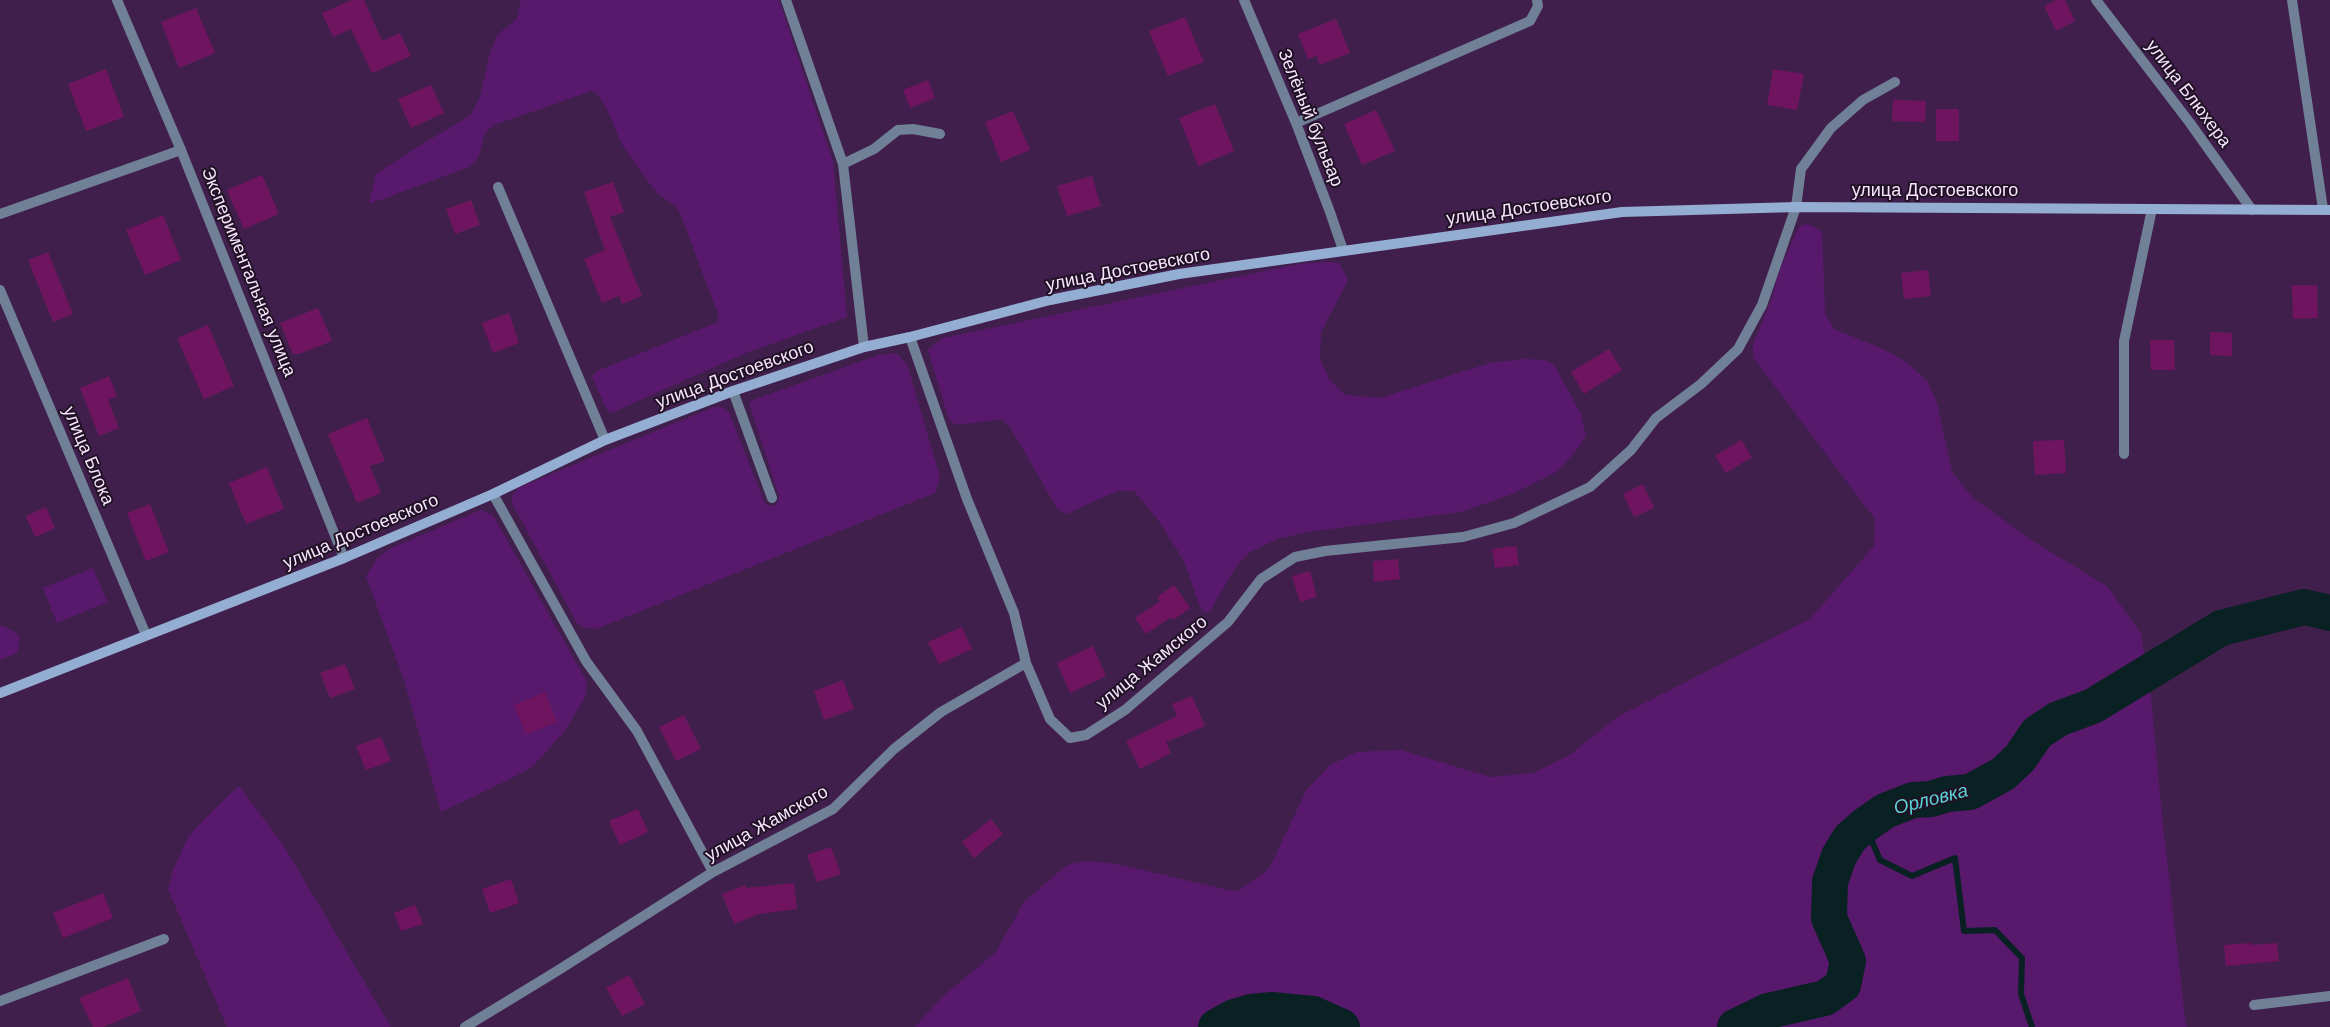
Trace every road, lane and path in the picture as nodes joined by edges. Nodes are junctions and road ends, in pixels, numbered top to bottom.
1 (117, 0) edge
2 (786, 0) edge
3 (1244, 0) edge
4 (1537, 0) edge
5 (2096, 0) edge
6 (2292, 0) edge
7 (1895, 82) dead end
8 (1296, 123) junction
9 (940, 134) dead end
10 (181, 150) junction
11 (844, 164) junction
12 (498, 187) dead end
13 (1796, 207) junction
14 (2152, 209) junction
15 (2252, 210) junction
16 (2326, 210) edge
17 (0, 214) edge
18 (1342, 250) junction
19 (0, 290) edge
20 (910, 337) junction
21 (864, 347) junction
22 (733, 391) junction
23 (605, 440) junction
24 (2124, 454) dead end
25 (493, 494) junction
26 (772, 498) dead end
27 (344, 558) junction
28 (146, 634) junction
29 (1026, 663) junction
30 (0, 692) edge
31 (713, 872) junction
32 (164, 939) dead end
33 (2330, 996) edge
34 (0, 1001) edge
35 (2254, 1005) dead end
36 (465, 1027) edge

1 - 10 street, Экспериментальная улица
2 - 11 street
3 - 8 street, Зелёный бульвар
4 - 8 street
5 - 15 street, улица Блюхера
6 - 16 street
7 - 13 street
8 - 18 street, Зелёный бульвар
9 - 11 street
10 - 17 street
10 - 27 street, Экспериментальная улица
11 - 21 street
12 - 23 street
13 - 14 main road, улица Достоевского
13 - 18 main road, улица Достоевского
13 - 29 street, улица Жамского
14 - 15 main road, улица Достоевского
14 - 24 street
15 - 16 main road, улица Достоевского
18 - 20 main road, улица Достоевского
19 - 28 street, улица Блока
20 - 21 main road, улица Достоевского
20 - 29 street
21 - 22 main road, улица Достоевского
22 - 23 main road, улица Достоевского
22 - 26 street
23 - 25 main road, улица Достоевского
25 - 27 main road, улица Достоевского
25 - 31 street
27 - 28 main road, улица Достоевского
28 - 30 main road, улица Достоевского
29 - 31 street, улица Жамского
31 - 36 street, улица Жамского
32 - 34 street
33 - 35 street

